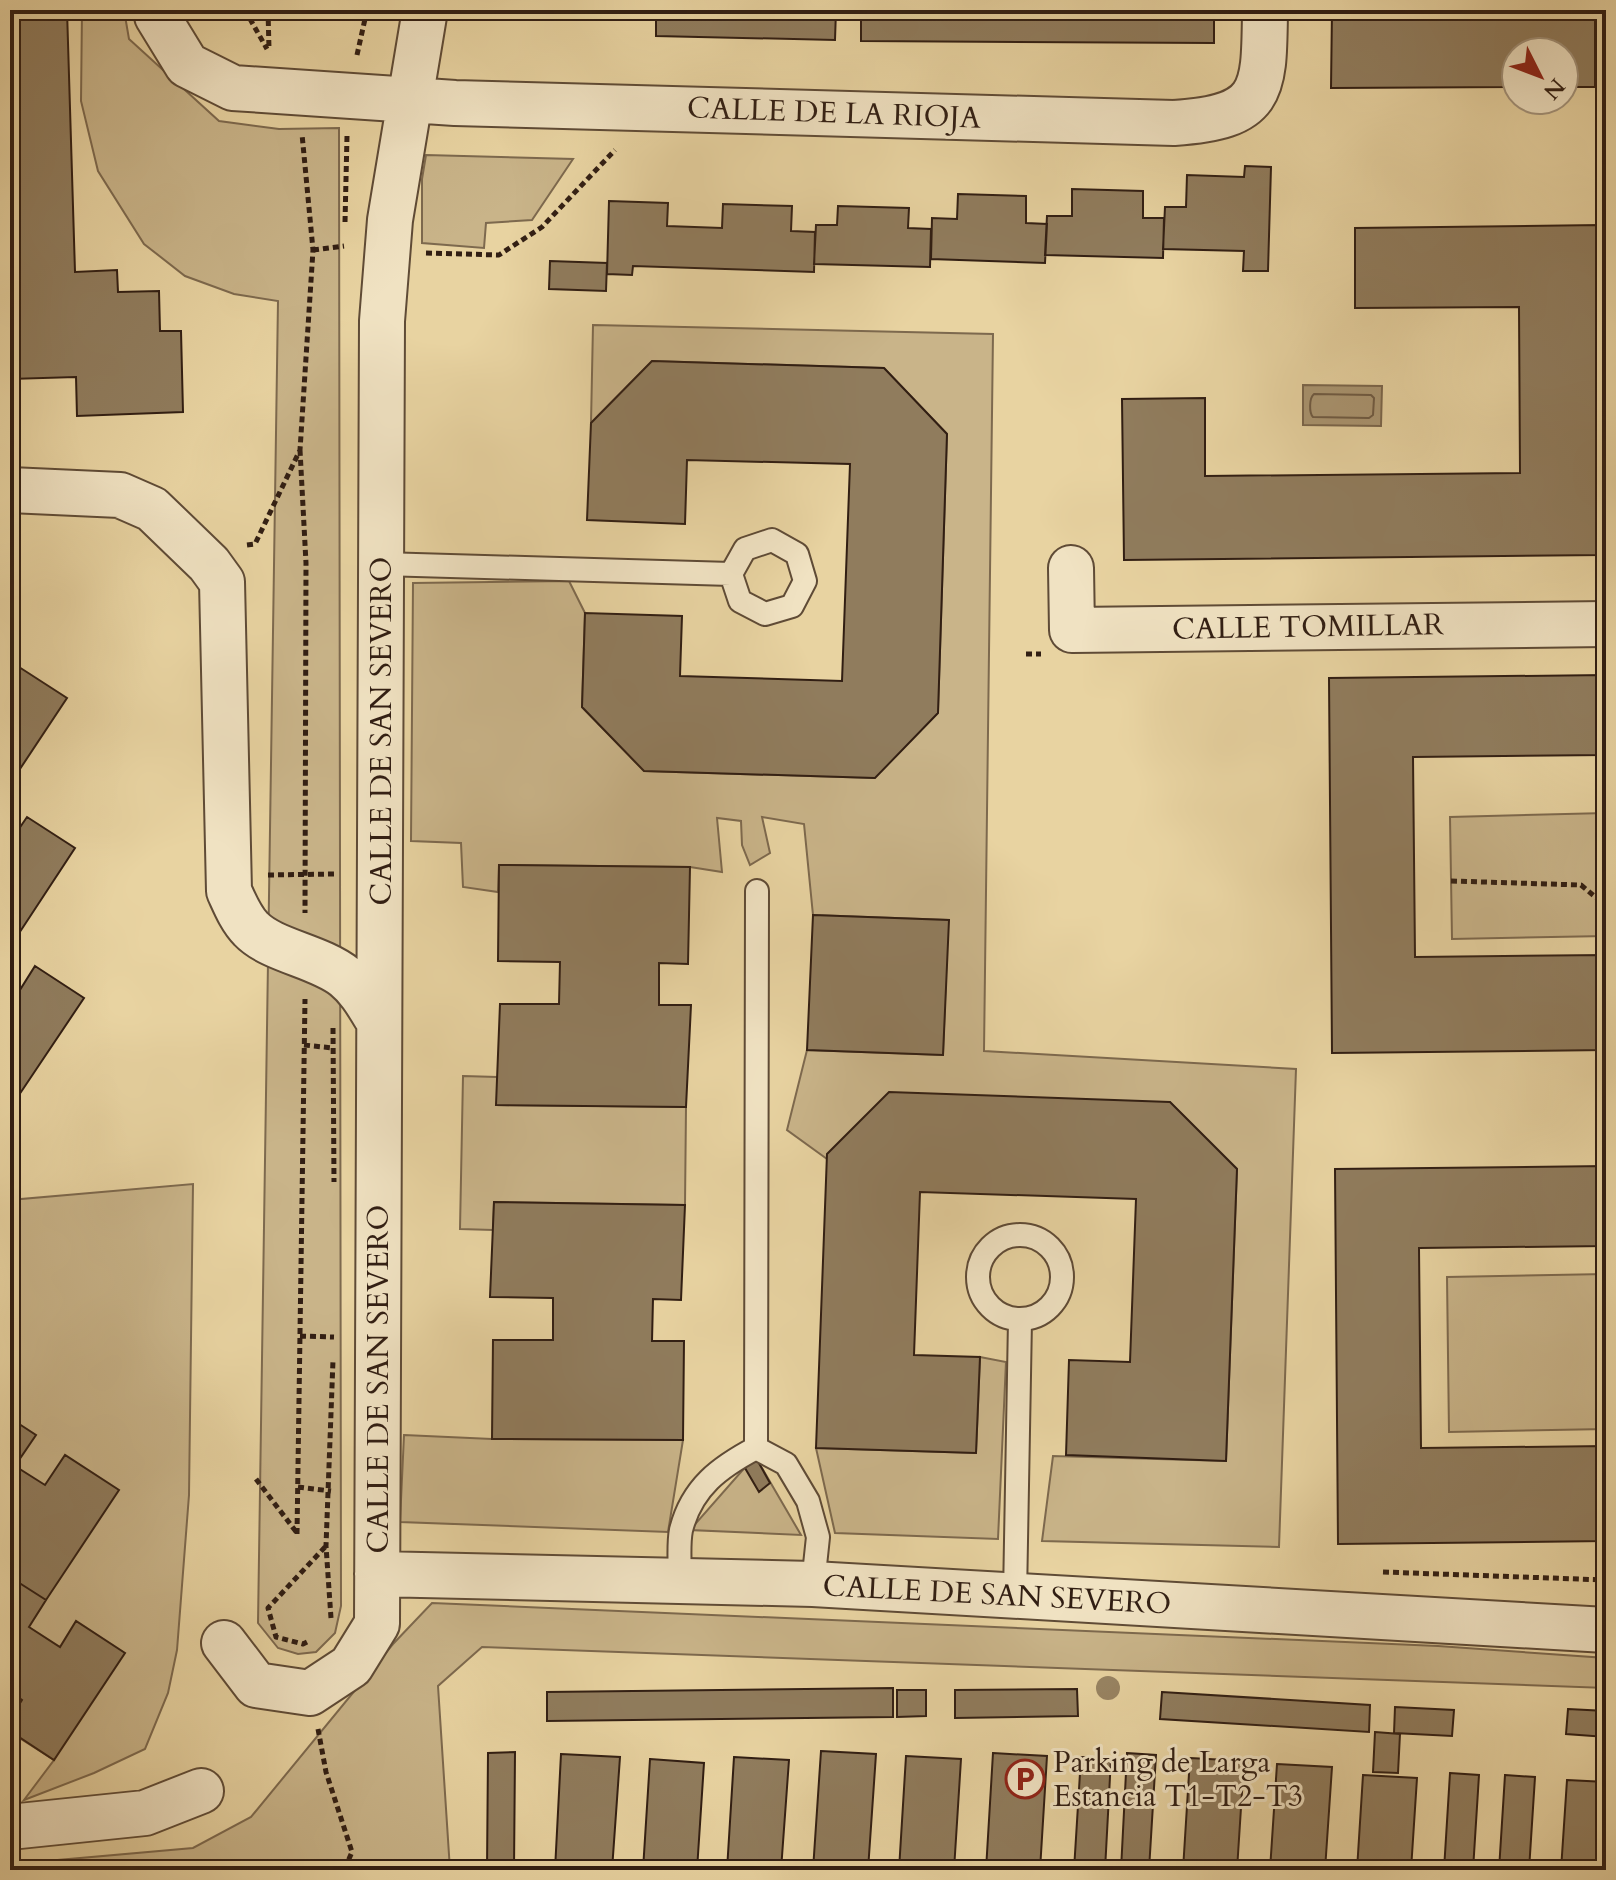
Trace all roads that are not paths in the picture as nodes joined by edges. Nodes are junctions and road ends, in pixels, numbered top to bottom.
1 (156, 10) edge
2 (425, 10) edge
3 (1265, 10) edge
4 (409, 99) junction
5 (10, 490) edge
6 (382, 564) junction
7 (1071, 568) dead end
8 (731, 574) dead end
9 (1606, 624) edge
10 (757, 891) dead end
11 (379, 1022) junction
12 (1020, 1320) dead end
13 (756, 1448) junction
14 (377, 1574) junction
15 (680, 1581) junction
16 (813, 1584) junction
17 (1015, 1596) junction
18 (1606, 1630) edge
19 (224, 1643) dead end
20 (201, 1791) dead end
21 (10, 1827) edge

1 - 4 street
2 - 4 street
3 - 4 street, CALLE DE LA RIOJA
4 - 6 street, CALLE DE SAN SEVERO
5 - 11 street
6 - 8 lane
6 - 11 street, CALLE DE SAN SEVERO
7 - 9 street, CALLE TOMILLAR
10 - 13 lane
11 - 14 street, CALLE DE SAN SEVERO
12 - 17 lane
13 - 15 lane
13 - 16 lane
14 - 15 street, CALLE DE SAN SEVERO
14 - 19 street
15 - 16 street, CALLE DE SAN SEVERO
16 - 17 street, CALLE DE SAN SEVERO
17 - 18 street, CALLE DE SAN SEVERO
20 - 21 street

